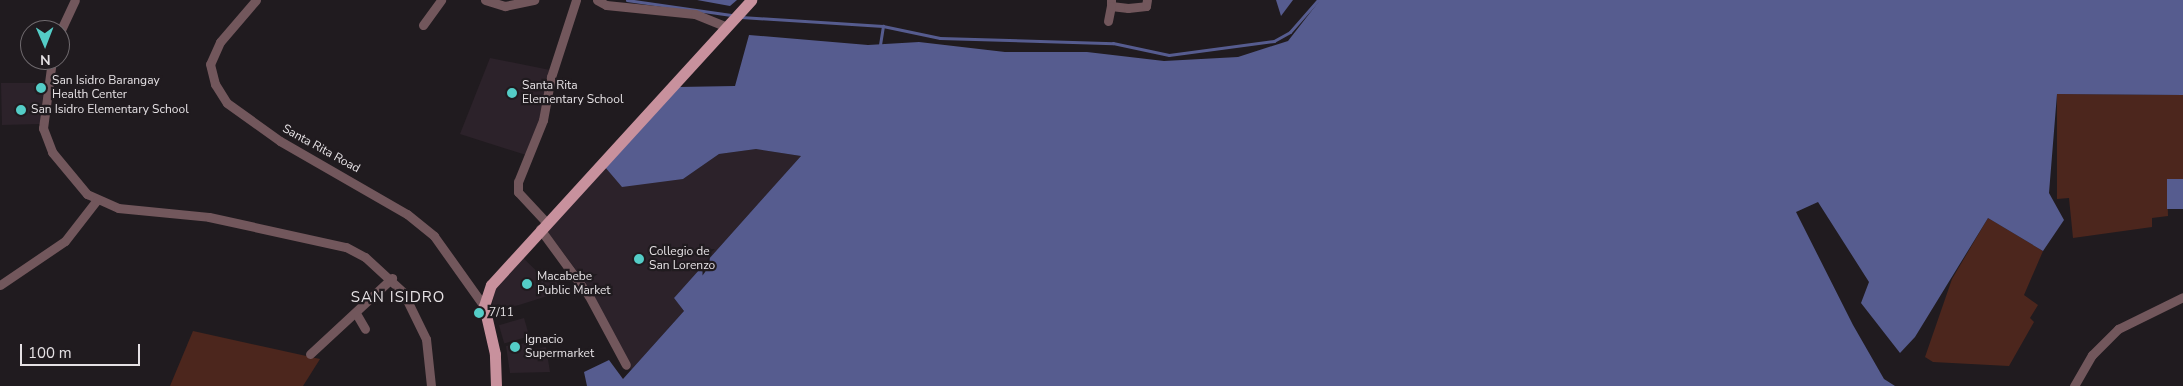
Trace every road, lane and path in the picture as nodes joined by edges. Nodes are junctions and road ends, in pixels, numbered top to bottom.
1 (75, 0) edge
2 (256, 0) edge
3 (441, 0) edge
4 (485, 0) edge
5 (534, 0) edge
6 (576, 0) edge
7 (597, 0) edge
8 (1147, 0) edge
9 (1111, 3) edge
10 (747, 4) edge
11 (66, 20) edge
12 (1108, 21) dead end
13 (423, 25) dead end
14 (726, 25) junction
15 (51, 70) edge
16 (96, 201) junction
17 (543, 226) junction
18 (392, 278) junction
19 (0, 285) edge
20 (2183, 297) edge
21 (484, 306) junction
22 (357, 315) junction
23 (365, 329) dead end
24 (310, 354) dead end
25 (626, 365) dead end
26 (432, 386) edge
27 (496, 386) edge
28 (2074, 386) edge

1 - 11 street
2 - 21 street, Santa Rita Road
3 - 13 street
4 - 5 street
6 - 17 street
7 - 14 street
8 - 9 street
9 - 12 street
10 - 14 main road
14 - 17 main road
15 - 16 street
16 - 18 street
16 - 19 street
17 - 21 main road
17 - 25 street
18 - 22 street
18 - 26 street
20 - 28 street
21 - 27 main road
22 - 23 street
22 - 24 street

